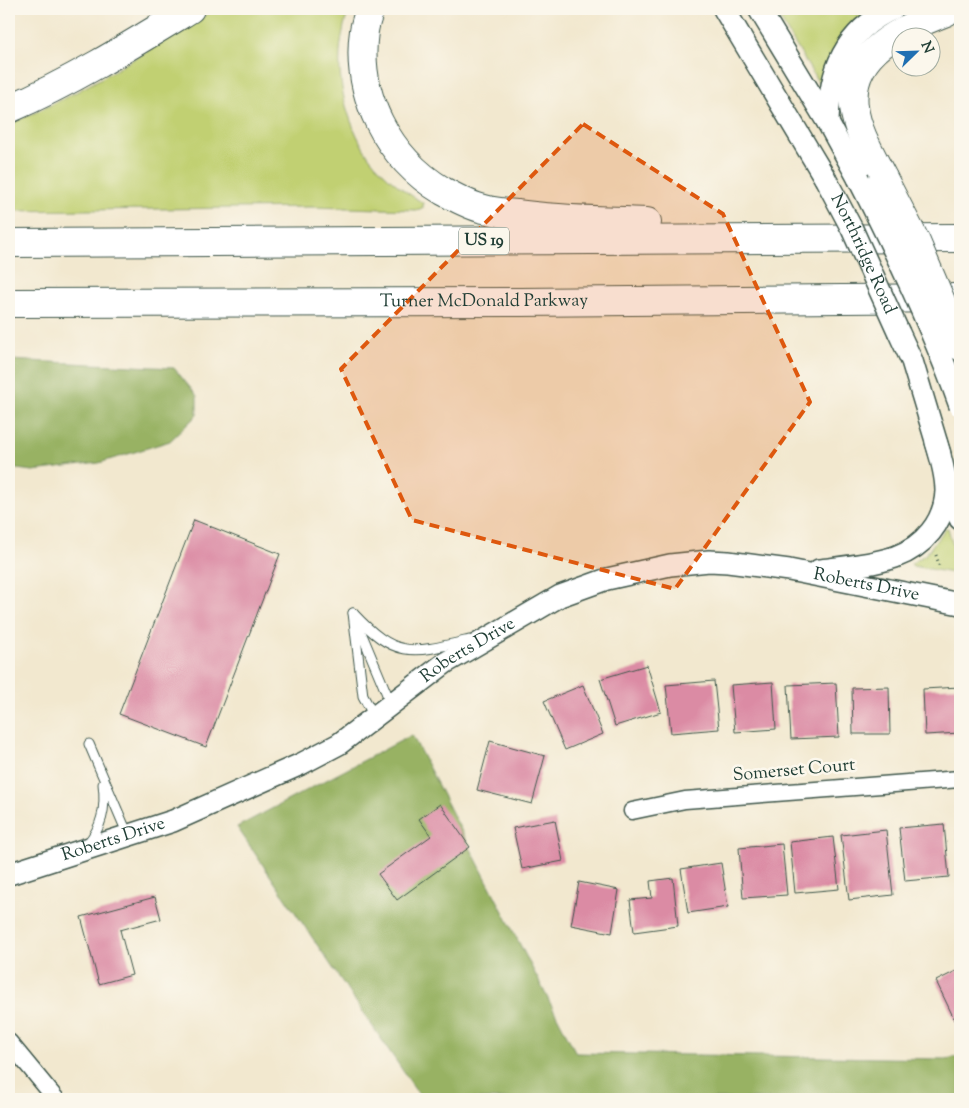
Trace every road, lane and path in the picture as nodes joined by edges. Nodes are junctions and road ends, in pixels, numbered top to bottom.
1 (190, 9) edge
2 (370, 9) edge
3 (724, 9) edge
4 (759, 9) edge
5 (893, 9) edge
6 (945, 11) edge
7 (9, 109) edge
8 (828, 123) junction
9 (871, 178) junction
10 (960, 238) edge
11 (9, 243) edge
12 (960, 298) edge
13 (520, 302) junction
14 (9, 303) edge
15 (960, 313) edge
16 (960, 346) edge
17 (960, 406) edge
18 (936, 442) junction
19 (960, 519) edge
20 (803, 573) junction
21 (960, 604) edge
22 (353, 613) junction
23 (495, 634) junction
24 (382, 710) junction
25 (89, 744) dead end
26 (100, 769) junction
27 (960, 778) edge
28 (632, 811) dead end
29 (128, 835) junction
30 (79, 852) junction
31 (9, 874) edge
32 (9, 1042) edge
33 (56, 1099) edge

1 - 7 highway
2 - 10 highway
3 - 18 street, Northridge Road, bridge
4 - 8 street, Northridge Road
5 - 8 street
6 - 9 highway
8 - 9 street, Northridge Road
9 - 16 highway, bridge
9 - 17 street, Northridge Road, bridge
10 - 11 highway, US 19
12 - 13 highway, Turner McDonald Parkway
13 - 14 highway, Turner McDonald Parkway
13 - 15 highway
18 - 19 street, Northridge Road
18 - 20 street
20 - 21 street, Roberts Drive
20 - 23 street, Roberts Drive
22 - 23 lane
22 - 24 lane
22 - 24 lane
23 - 24 street, Roberts Drive
24 - 29 street, Roberts Drive
25 - 26 lane
26 - 29 lane
26 - 30 lane
27 - 28 street, Somerset Court
29 - 30 street, Roberts Drive
30 - 31 street, Roberts Drive
32 - 33 street

